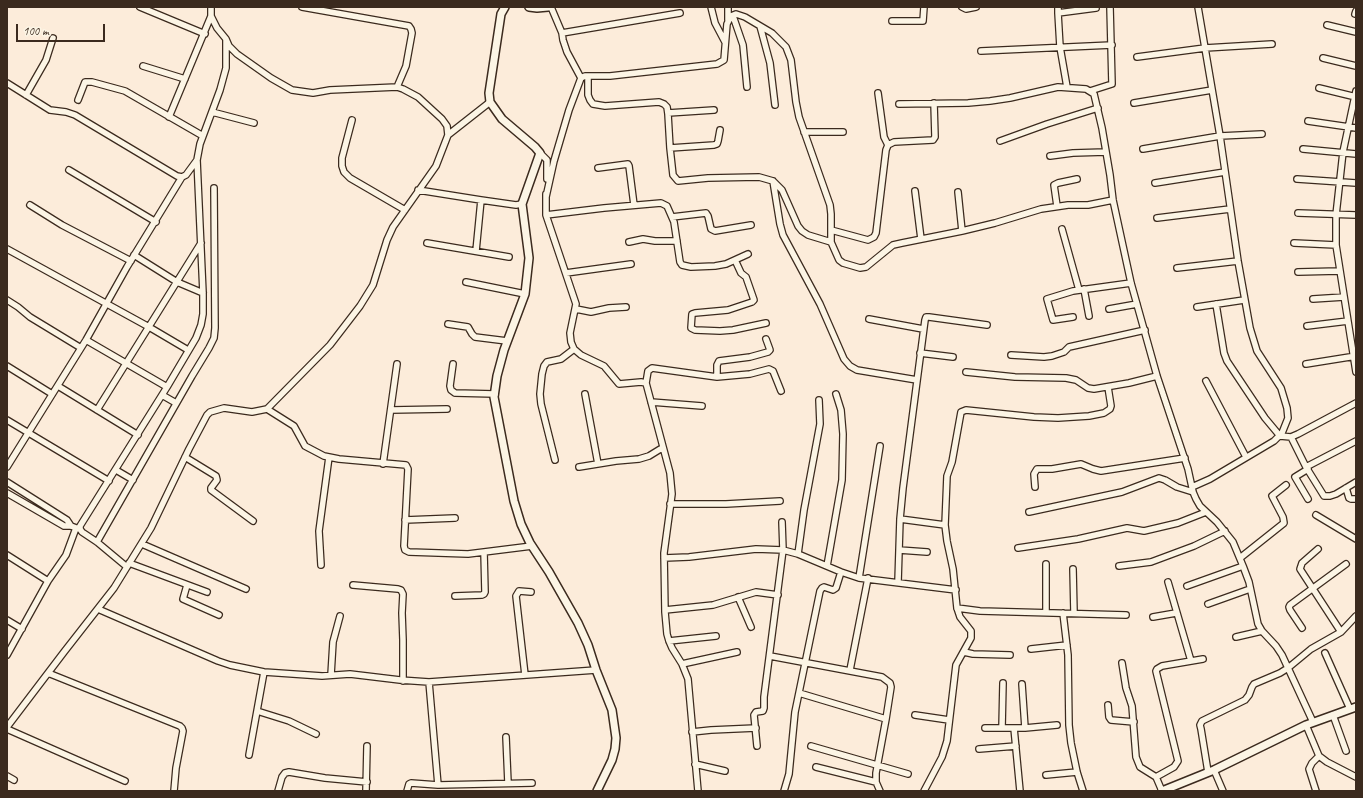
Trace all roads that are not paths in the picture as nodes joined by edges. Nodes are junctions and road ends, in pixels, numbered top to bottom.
1 (140, 7) edge
2 (212, 7) edge
3 (302, 7) edge
4 (529, 7) edge
5 (550, 7) edge
6 (711, 7) edge
7 (728, 7) edge
8 (924, 7) edge
9 (962, 7) edge
10 (976, 7) edge
11 (1110, 7) edge
12 (1198, 7) edge
13 (504, 8) edge
14 (1096, 8) edge
15 (1058, 10) edge
16 (680, 13) dead end
17 (211, 16) junction
18 (733, 16) junction
19 (728, 20) junction
20 (892, 21) dead end
21 (1327, 25) dead end
22 (760, 26) junction
23 (1356, 32) edge
24 (562, 33) junction
25 (205, 34) junction
26 (53, 38) dead end
27 (226, 39) junction
28 (726, 42) junction
29 (1272, 44) dead end
30 (1112, 45) junction
31 (1060, 47) junction
32 (1205, 48) junction
33 (981, 51) dead end
34 (1136, 57) dead end
35 (1323, 58) dead end
36 (143, 66) dead end
37 (1356, 66) edge
38 (588, 76) junction
39 (581, 78) junction
40 (184, 79) junction
41 (7, 83) edge
42 (397, 87) junction
43 (747, 87) dead end
44 (1066, 87) junction
45 (1319, 88) dead end
46 (1212, 90) junction
47 (1090, 91) junction
48 (878, 94) dead end
49 (26, 95) junction
50 (1356, 95) edge
51 (78, 100) dead end
52 (490, 102) junction
53 (934, 103) junction
54 (1134, 103) dead end
55 (899, 104) dead end
56 (775, 105) dead end
57 (1098, 108) junction
58 (714, 110) dead end
59 (212, 112) junction
60 (668, 113) junction
61 (169, 117) junction
62 (352, 120) dead end
63 (1308, 121) dead end
64 (254, 123) dead end
65 (1348, 127) junction
66 (1356, 128) edge
67 (720, 130) dead end
68 (804, 132) junction
69 (843, 132) dead end
70 (1262, 134) dead end
71 (448, 135) junction
72 (203, 136) junction
73 (1220, 136) junction
74 (1000, 142) dead end
75 (888, 145) junction
76 (670, 148) junction
77 (1143, 149) dead end
78 (1303, 149) dead end
79 (1106, 152) junction
80 (1343, 152) junction
81 (540, 153) junction
82 (1356, 154) edge
83 (1050, 156) dead end
84 (197, 160) junction
85 (598, 168) dead end
86 (69, 170) dead end
87 (1225, 172) junction
88 (182, 177) junction
89 (1078, 179) dead end
90 (1297, 179) dead end
91 (773, 181) junction
92 (1339, 182) junction
93 (1155, 183) dead end
94 (1356, 183) edge
95 (214, 188) dead end
96 (418, 190) junction
97 (916, 191) dead end
98 (958, 192) dead end
99 (546, 197) junction
100 (481, 200) junction
101 (1113, 200) junction
102 (522, 204) junction
103 (30, 205) dead end
104 (634, 205) junction
105 (1057, 206) junction
106 (1230, 209) junction
107 (405, 210) junction
108 (1298, 212) dead end
109 (546, 215) junction
110 (1336, 215) junction
111 (1356, 215) edge
112 (672, 217) junction
113 (1157, 218) dead end
114 (156, 222) junction
115 (751, 225) dead end
116 (1062, 229) dead end
117 (831, 230) junction
118 (962, 231) junction
119 (921, 239) junction
120 (677, 241) junction
121 (629, 242) dead end
122 (831, 242) junction
123 (201, 243) junction
124 (427, 243) dead end
125 (1294, 243) dead end
126 (1336, 245) junction
127 (7, 248) edge
128 (476, 251) junction
129 (748, 254) dead end
130 (509, 257) dead end
131 (133, 258) junction
132 (735, 260) junction
133 (1238, 261) junction
134 (631, 264) dead end
135 (1177, 268) dead end
136 (1339, 271) junction
137 (1298, 272) dead end
138 (566, 273) junction
139 (177, 282) junction
140 (466, 282) dead end
141 (1131, 283) junction
142 (1082, 290) junction
143 (204, 293) junction
144 (525, 294) junction
145 (1344, 296) junction
146 (1313, 299) dead end
147 (7, 300) edge
148 (1244, 300) junction
149 (107, 304) junction
150 (1137, 304) junction
151 (1216, 304) junction
152 (626, 307) dead end
153 (1197, 307) dead end
154 (576, 309) junction
155 (1109, 310) dead end
156 (1089, 316) dead end
157 (1073, 317) dead end
158 (870, 319) dead end
159 (1348, 321) junction
160 (766, 323) dead end
161 (448, 324) dead end
162 (987, 325) dead end
163 (1307, 326) dead end
164 (149, 327) junction
165 (923, 328) junction
166 (1145, 330) junction
167 (766, 339) dead end
168 (86, 340) junction
169 (507, 341) junction
170 (81, 348) junction
171 (574, 349) junction
172 (188, 350) junction
173 (920, 353) junction
174 (1011, 355) dead end
175 (1355, 356) edge
176 (953, 357) dead end
177 (126, 364) junction
178 (397, 364) dead end
179 (453, 364) dead end
180 (1306, 364) dead end
181 (7, 366) edge
182 (966, 372) dead end
183 (1356, 372) edge
184 (1157, 376) junction
185 (717, 377) junction
186 (917, 380) junction
187 (1206, 382) dead end
188 (646, 383) junction
189 (58, 386) junction
190 (1112, 386) junction
191 (167, 387) junction
192 (781, 391) dead end
193 (52, 394) junction
194 (495, 394) junction
195 (585, 394) dead end
196 (836, 394) dead end
197 (169, 399) junction
198 (819, 400) dead end
199 (651, 402) junction
200 (1356, 403) edge
201 (702, 406) dead end
202 (268, 409) junction
203 (447, 409) dead end
204 (97, 410) junction
205 (391, 410) junction
206 (7, 420) edge
207 (28, 433) junction
208 (138, 435) junction
209 (1280, 436) junction
210 (1291, 436) junction
211 (1356, 441) edge
212 (880, 446) dead end
213 (662, 448) junction
214 (185, 457) junction
215 (329, 457) junction
216 (1246, 457) junction
217 (1185, 458) junction
218 (556, 460) dead end
219 (383, 464) junction
220 (598, 464) junction
221 (7, 467) edge
222 (579, 468) dead end
223 (1307, 468) junction
224 (119, 472) junction
225 (133, 480) junction
226 (109, 481) junction
227 (7, 482) edge
228 (1356, 482) edge
229 (1286, 485) dead end
230 (1035, 487) dead end
231 (1346, 488) junction
232 (1192, 490) junction
233 (7, 493) edge
234 (1308, 499) dead end
235 (1356, 499) edge
236 (780, 501) dead end
237 (670, 504) junction
238 (1028, 512) dead end
239 (1206, 512) junction
240 (1316, 515) dead end
241 (456, 518) dead end
242 (900, 519) junction
243 (253, 520) dead end
244 (405, 520) junction
245 (782, 522) dead end
246 (945, 525) junction
247 (76, 528) junction
248 (1226, 532) junction
249 (1356, 539) edge
250 (98, 542) junction
251 (142, 544) junction
252 (532, 546) junction
253 (1018, 548) dead end
254 (1318, 549) dead end
255 (783, 550) junction
256 (899, 550) junction
257 (484, 552) junction
258 (927, 552) dead end
259 (798, 554) junction
260 (7, 555) edge
261 (664, 558) junction
262 (1240, 558) junction
263 (1046, 564) dead end
264 (1346, 564) dead end
265 (128, 565) junction
266 (321, 565) dead end
267 (827, 566) junction
268 (1118, 566) dead end
269 (1243, 566) junction
270 (1073, 569) dead end
271 (841, 572) junction
272 (859, 578) junction
273 (868, 578) junction
274 (48, 581) junction
275 (898, 582) junction
276 (1168, 582) dead end
277 (187, 585) junction
278 (353, 585) dead end
279 (1187, 586) dead end
280 (1313, 588) junction
281 (246, 589) dead end
282 (1250, 589) junction
283 (956, 590) junction
284 (207, 592) dead end
285 (531, 592) dead end
286 (778, 595) junction
287 (456, 596) dead end
288 (738, 598) junction
289 (1208, 604) dead end
290 (958, 608) junction
291 (98, 609) junction
292 (665, 610) junction
293 (1176, 612) junction
294 (1046, 613) junction
295 (1063, 613) junction
296 (1074, 613) junction
297 (219, 615) dead end
298 (1126, 615) dead end
299 (340, 616) dead end
300 (1356, 616) edge
301 (1153, 617) dead end
302 (7, 620) edge
303 (751, 628) dead end
304 (1302, 628) dead end
305 (22, 629) junction
306 (1262, 631) junction
307 (1341, 632) junction
308 (716, 636) dead end
309 (1236, 637) dead end
310 (669, 641) junction
311 (1067, 645) junction
312 (1031, 649) dead end
313 (737, 652) dead end
314 (964, 652) junction
315 (1326, 653) dead end
316 (7, 655) edge
317 (1010, 655) dead end
318 (770, 656) junction
319 (1203, 659) dead end
320 (1191, 661) junction
321 (806, 662) junction
322 (1122, 663) dead end
323 (682, 664) junction
324 (1288, 668) junction
325 (596, 670) junction
326 (850, 670) junction
327 (264, 672) junction
328 (48, 673) junction
329 (331, 675) junction
330 (525, 675) junction
331 (403, 681) junction
332 (429, 682) junction
333 (1003, 683) dead end
334 (1022, 684) dead end
335 (799, 693) junction
336 (1108, 705) dead end
337 (1353, 708) edge
338 (257, 711) junction
339 (914, 714) dead end
340 (1333, 715) junction
341 (886, 719) junction
342 (948, 720) junction
343 (1134, 722) junction
344 (1309, 723) junction
345 (1057, 725) dead end
346 (7, 728) edge
347 (756, 728) junction
348 (985, 728) dead end
349 (1002, 728) junction
350 (1014, 728) junction
351 (1025, 728) junction
352 (692, 732) junction
353 (316, 734) dead end
354 (506, 737) dead end
355 (367, 746) dead end
356 (757, 746) dead end
357 (811, 746) dead end
358 (1016, 746) junction
359 (979, 749) dead end
360 (1346, 751) dead end
361 (250, 755) dead end
362 (1319, 756) junction
363 (695, 764) junction
364 (878, 765) junction
365 (816, 767) dead end
366 (725, 771) dead end
367 (1211, 771) junction
368 (1077, 772) junction
369 (908, 774) dead end
370 (1046, 775) dead end
371 (7, 776) edge
372 (1156, 777) junction
373 (1356, 777) edge
374 (14, 780) dead end
375 (125, 781) dead end
376 (366, 782) junction
377 (876, 782) junction
378 (508, 783) junction
379 (532, 783) dead end
380 (438, 785) junction
381 (174, 791) edge
382 (278, 791) edge
383 (366, 791) edge
384 (406, 791) edge
385 (597, 791) edge
386 (698, 791) edge
387 (784, 791) edge
388 (880, 791) edge
389 (924, 791) edge
390 (1020, 791) edge
391 (1083, 791) edge
392 (1162, 791) edge
393 (1223, 791) edge
394 (1316, 791) edge

1 - 25 street
2 - 17 street
3 - 42 street
4 - 5 street
5 - 24 street
6 - 28 street
7 - 19 street
8 - 20 street
9 - 10 street
11 - 30 street
12 - 32 street
13 - 52 street
14 - 15 street
15 - 31 street
16 - 24 street
17 - 25 street
17 - 27 street
18 - 19 street
18 - 22 street
18 - 43 street
19 - 28 street
21 - 23 street
22 - 56 street
22 - 68 street
24 - 39 street
25 - 40 street
26 - 49 street
27 - 42 street
27 - 59 street
28 - 38 street
29 - 32 street
30 - 31 street
30 - 47 street
31 - 33 street
31 - 44 street
32 - 34 street
32 - 46 street
35 - 37 street
36 - 40 street
38 - 39 street
38 - 60 street
39 - 99 street
40 - 61 street
41 - 49 street
42 - 71 street
44 - 47 street
44 - 53 street
45 - 50 street
46 - 54 street
46 - 73 street
47 - 57 street
48 - 75 street
49 - 88 street
50 - 65 street
51 - 61 street
52 - 71 street
52 - 81 street
53 - 55 street
53 - 75 street
57 - 74 street
57 - 79 street
58 - 60 street
59 - 64 street
59 - 72 street
60 - 76 street
61 - 72 street
62 - 107 street
63 - 65 street
65 - 66 street
65 - 80 street
67 - 76 street
68 - 69 street
68 - 117 street
70 - 73 street
71 - 96 street
72 - 84 street
73 - 77 street
73 - 87 street
75 - 117 street
76 - 91 street
78 - 80 street
79 - 83 street
79 - 101 street
80 - 82 street
80 - 92 street
81 - 99 street
81 - 102 street
84 - 88 street
84 - 123 street
85 - 104 street
86 - 114 street
87 - 93 street
87 - 106 street
88 - 114 street
89 - 105 street
90 - 92 street
91 - 122 street
91 - 186 street
92 - 94 street
92 - 110 street
95 - 197 street
96 - 100 street
96 - 107 street
97 - 119 street
98 - 118 street
99 - 109 street
100 - 102 street
100 - 128 street
101 - 105 street
101 - 141 street
102 - 144 street
103 - 131 street
104 - 109 street
104 - 112 street
105 - 118 street
106 - 113 street
106 - 133 street
107 - 202 street
108 - 110 street
109 - 138 street
110 - 111 street
110 - 126 street
112 - 115 street
112 - 120 street
114 - 131 street
116 - 142 street
117 - 122 street
118 - 119 street
119 - 122 street
120 - 121 street
120 - 132 street
123 - 139 street
123 - 143 street
124 - 128 street
125 - 126 street
126 - 136 street
127 - 149 street
128 - 130 street
129 - 132 street
131 - 139 street
131 - 149 street
132 - 160 street
133 - 135 street
133 - 148 street
134 - 138 street
136 - 137 street
136 - 145 street
138 - 154 street
139 - 143 street
139 - 164 street
140 - 144 street
141 - 142 street
141 - 150 street
142 - 156 street
142 - 157 street
143 - 172 street
144 - 169 street
145 - 146 street
145 - 159 street
147 - 170 street
148 - 151 street
148 - 209 street
149 - 164 street
149 - 168 street
150 - 155 street
150 - 166 street
151 - 153 street
151 - 209 street
152 - 154 street
154 - 171 street
158 - 165 street
159 - 163 street
159 - 175 street
161 - 169 street
162 - 165 street
164 - 172 street
164 - 177 street
165 - 173 street
166 - 174 street
166 - 184 street
167 - 185 street
168 - 170 street
168 - 177 street
169 - 194 street
170 - 189 street
171 - 188 street
171 - 218 street
172 - 191 street
173 - 176 street
173 - 186 street
175 - 180 street
175 - 183 street
177 - 191 street
177 - 204 street
178 - 205 street
179 - 194 street
181 - 193 street
182 - 190 street
184 - 190 street
184 - 217 street
185 - 188 street
185 - 192 street
186 - 242 street
187 - 216 street
188 - 199 street
189 - 193 street
189 - 204 street
190 - 246 street
191 - 197 street
193 - 207 street
194 - 252 street
195 - 220 street
196 - 267 street
197 - 208 street
197 - 225 street
198 - 259 street
199 - 201 street
199 - 213 street
200 - 210 street
202 - 214 street
202 - 215 street
203 - 205 street
204 - 208 street
205 - 219 street
206 - 207 street
207 - 221 street
207 - 226 street
208 - 224 street
209 - 210 street
209 - 216 street
210 - 223 street
211 - 223 street
212 - 272 street
213 - 220 street
213 - 237 street
214 - 243 street
214 - 251 street
215 - 219 street
215 - 266 street
216 - 232 street
217 - 230 street
217 - 232 street
219 - 244 street
220 - 222 street
223 - 231 street
223 - 234 street
224 - 225 street
224 - 226 street
225 - 250 street
226 - 247 street
227 - 247 street
228 - 231 street
229 - 262 street
231 - 235 street
232 - 238 street
232 - 239 street
233 - 247 street
236 - 237 street
237 - 261 street
239 - 248 street
239 - 253 street
240 - 249 street
241 - 244 street
242 - 246 street
242 - 256 street
244 - 257 street
245 - 255 street
246 - 283 street
247 - 250 street
247 - 274 street
248 - 262 street
248 - 268 street
250 - 265 street
251 - 265 street
251 - 281 street
252 - 257 street
252 - 325 street
254 - 280 street
255 - 259 street
255 - 261 street
255 - 286 street
256 - 258 street
256 - 275 street
257 - 287 street
259 - 267 street
260 - 274 street
261 - 292 street
262 - 269 street
263 - 294 street
264 - 280 street
265 - 277 street
265 - 291 street
267 - 271 street
269 - 279 street
269 - 282 street
270 - 296 street
271 - 272 street
271 - 321 street
272 - 273 street
273 - 275 street
273 - 326 street
274 - 305 street
275 - 283 street
276 - 293 street
277 - 284 street
277 - 297 street
278 - 331 street
280 - 304 street
280 - 307 street
282 - 289 street
282 - 306 street
283 - 290 street
285 - 330 street
286 - 288 street
286 - 318 street
288 - 292 street
288 - 303 street
290 - 294 street
290 - 314 street
291 - 327 street
291 - 328 street
292 - 310 street
293 - 301 street
293 - 320 street
294 - 295 street
295 - 296 street
295 - 311 street
296 - 298 street
299 - 329 street
300 - 307 street
302 - 305 street
305 - 316 street
306 - 309 street
306 - 324 street
307 - 324 street
308 - 310 street
310 - 323 street
311 - 312 street
311 - 368 street
313 - 323 street
314 - 317 street
314 - 342 street
315 - 337 street
318 - 321 street
318 - 347 street
319 - 320 street
320 - 372 street
321 - 326 street
321 - 335 street
322 - 343 street
323 - 352 street
324 - 344 street
324 - 367 street
325 - 330 street
325 - 385 street
326 - 341 street
327 - 329 street
327 - 338 street
328 - 346 street
328 - 381 street
329 - 331 street
330 - 332 street
331 - 332 street
332 - 380 street
333 - 349 street
334 - 351 street
335 - 341 street
335 - 387 street
336 - 343 street
337 - 340 street
338 - 353 street
338 - 361 street
339 - 342 street
340 - 344 street
340 - 360 street
341 - 364 street
342 - 389 street
343 - 372 street
344 - 362 street
344 - 367 street
345 - 351 street
346 - 375 street
347 - 352 street
347 - 356 street
348 - 349 street
349 - 350 street
350 - 351 street
350 - 358 street
352 - 363 street
354 - 378 street
355 - 376 street
357 - 364 street
358 - 359 street
358 - 390 street
362 - 373 street
362 - 394 street
363 - 366 street
363 - 386 street
364 - 369 street
364 - 377 street
365 - 377 street
367 - 392 street
367 - 393 street
368 - 370 street
368 - 391 street
371 - 374 street
372 - 392 street
376 - 382 street
376 - 383 street
377 - 388 street
378 - 379 street
378 - 380 street
380 - 384 street

